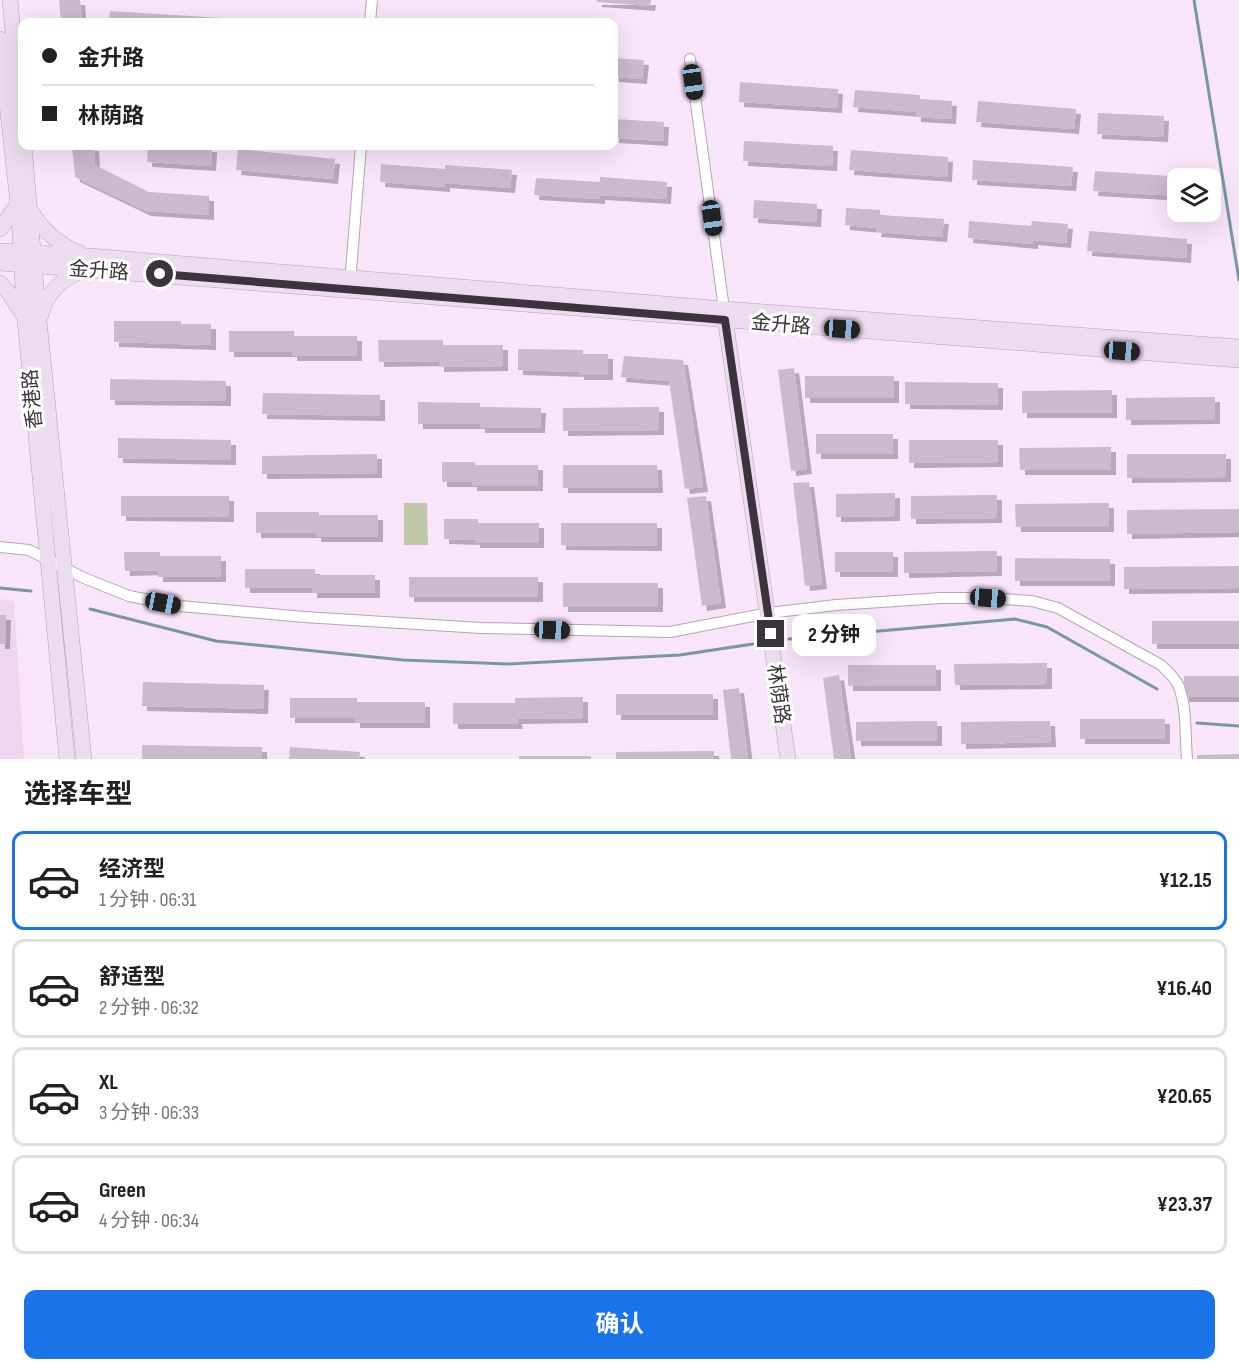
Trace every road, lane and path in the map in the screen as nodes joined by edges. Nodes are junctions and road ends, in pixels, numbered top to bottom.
1 (10, 0) edge
2 (372, 0) edge
3 (370, 18) edge
4 (0, 39) edge
5 (690, 59) dead end
6 (18, 86) edge
7 (24, 150) edge
8 (361, 150) edge
9 (24, 207) junction
10 (0, 229) edge
11 (0, 251) edge
12 (28, 259) junction
13 (89, 262) junction
14 (0, 263) edge
15 (0, 284) edge
16 (350, 284) junction
17 (725, 314) junction
18 (32, 320) junction
19 (1239, 347) edge
20 (1239, 360) edge
21 (0, 547) edge
22 (47, 560) junction
23 (65, 568) junction
24 (769, 613) junction
25 (66, 759) edge
26 (84, 759) edge
27 (788, 759) edge
28 (1187, 759) edge

1 - 6 main road
2 - 3 street
4 - 9 main road, 香港路
5 - 17 street, 林荫路
7 - 9 main road, 香港路
8 - 16 street
9 - 10 main road
9 - 12 main road, 香港路
9 - 13 main road
11 - 12 main road, 金升路
12 - 13 main road, 金升路
12 - 14 main road, 金升路
12 - 18 main road, 香港路
13 - 16 main road, 金升路
13 - 18 main road
15 - 18 main road
16 - 17 main road, 金升路
17 - 19 main road, 金升路
17 - 20 main road, 金升路
17 - 24 main road, 林荫路
18 - 22 main road, 香港路
18 - 23 main road, 香港路
21 - 22 street
22 - 23 street
22 - 25 main road, 香港路
23 - 24 street
23 - 26 main road, 香港路
24 - 27 main road, 林荫路
24 - 28 street

